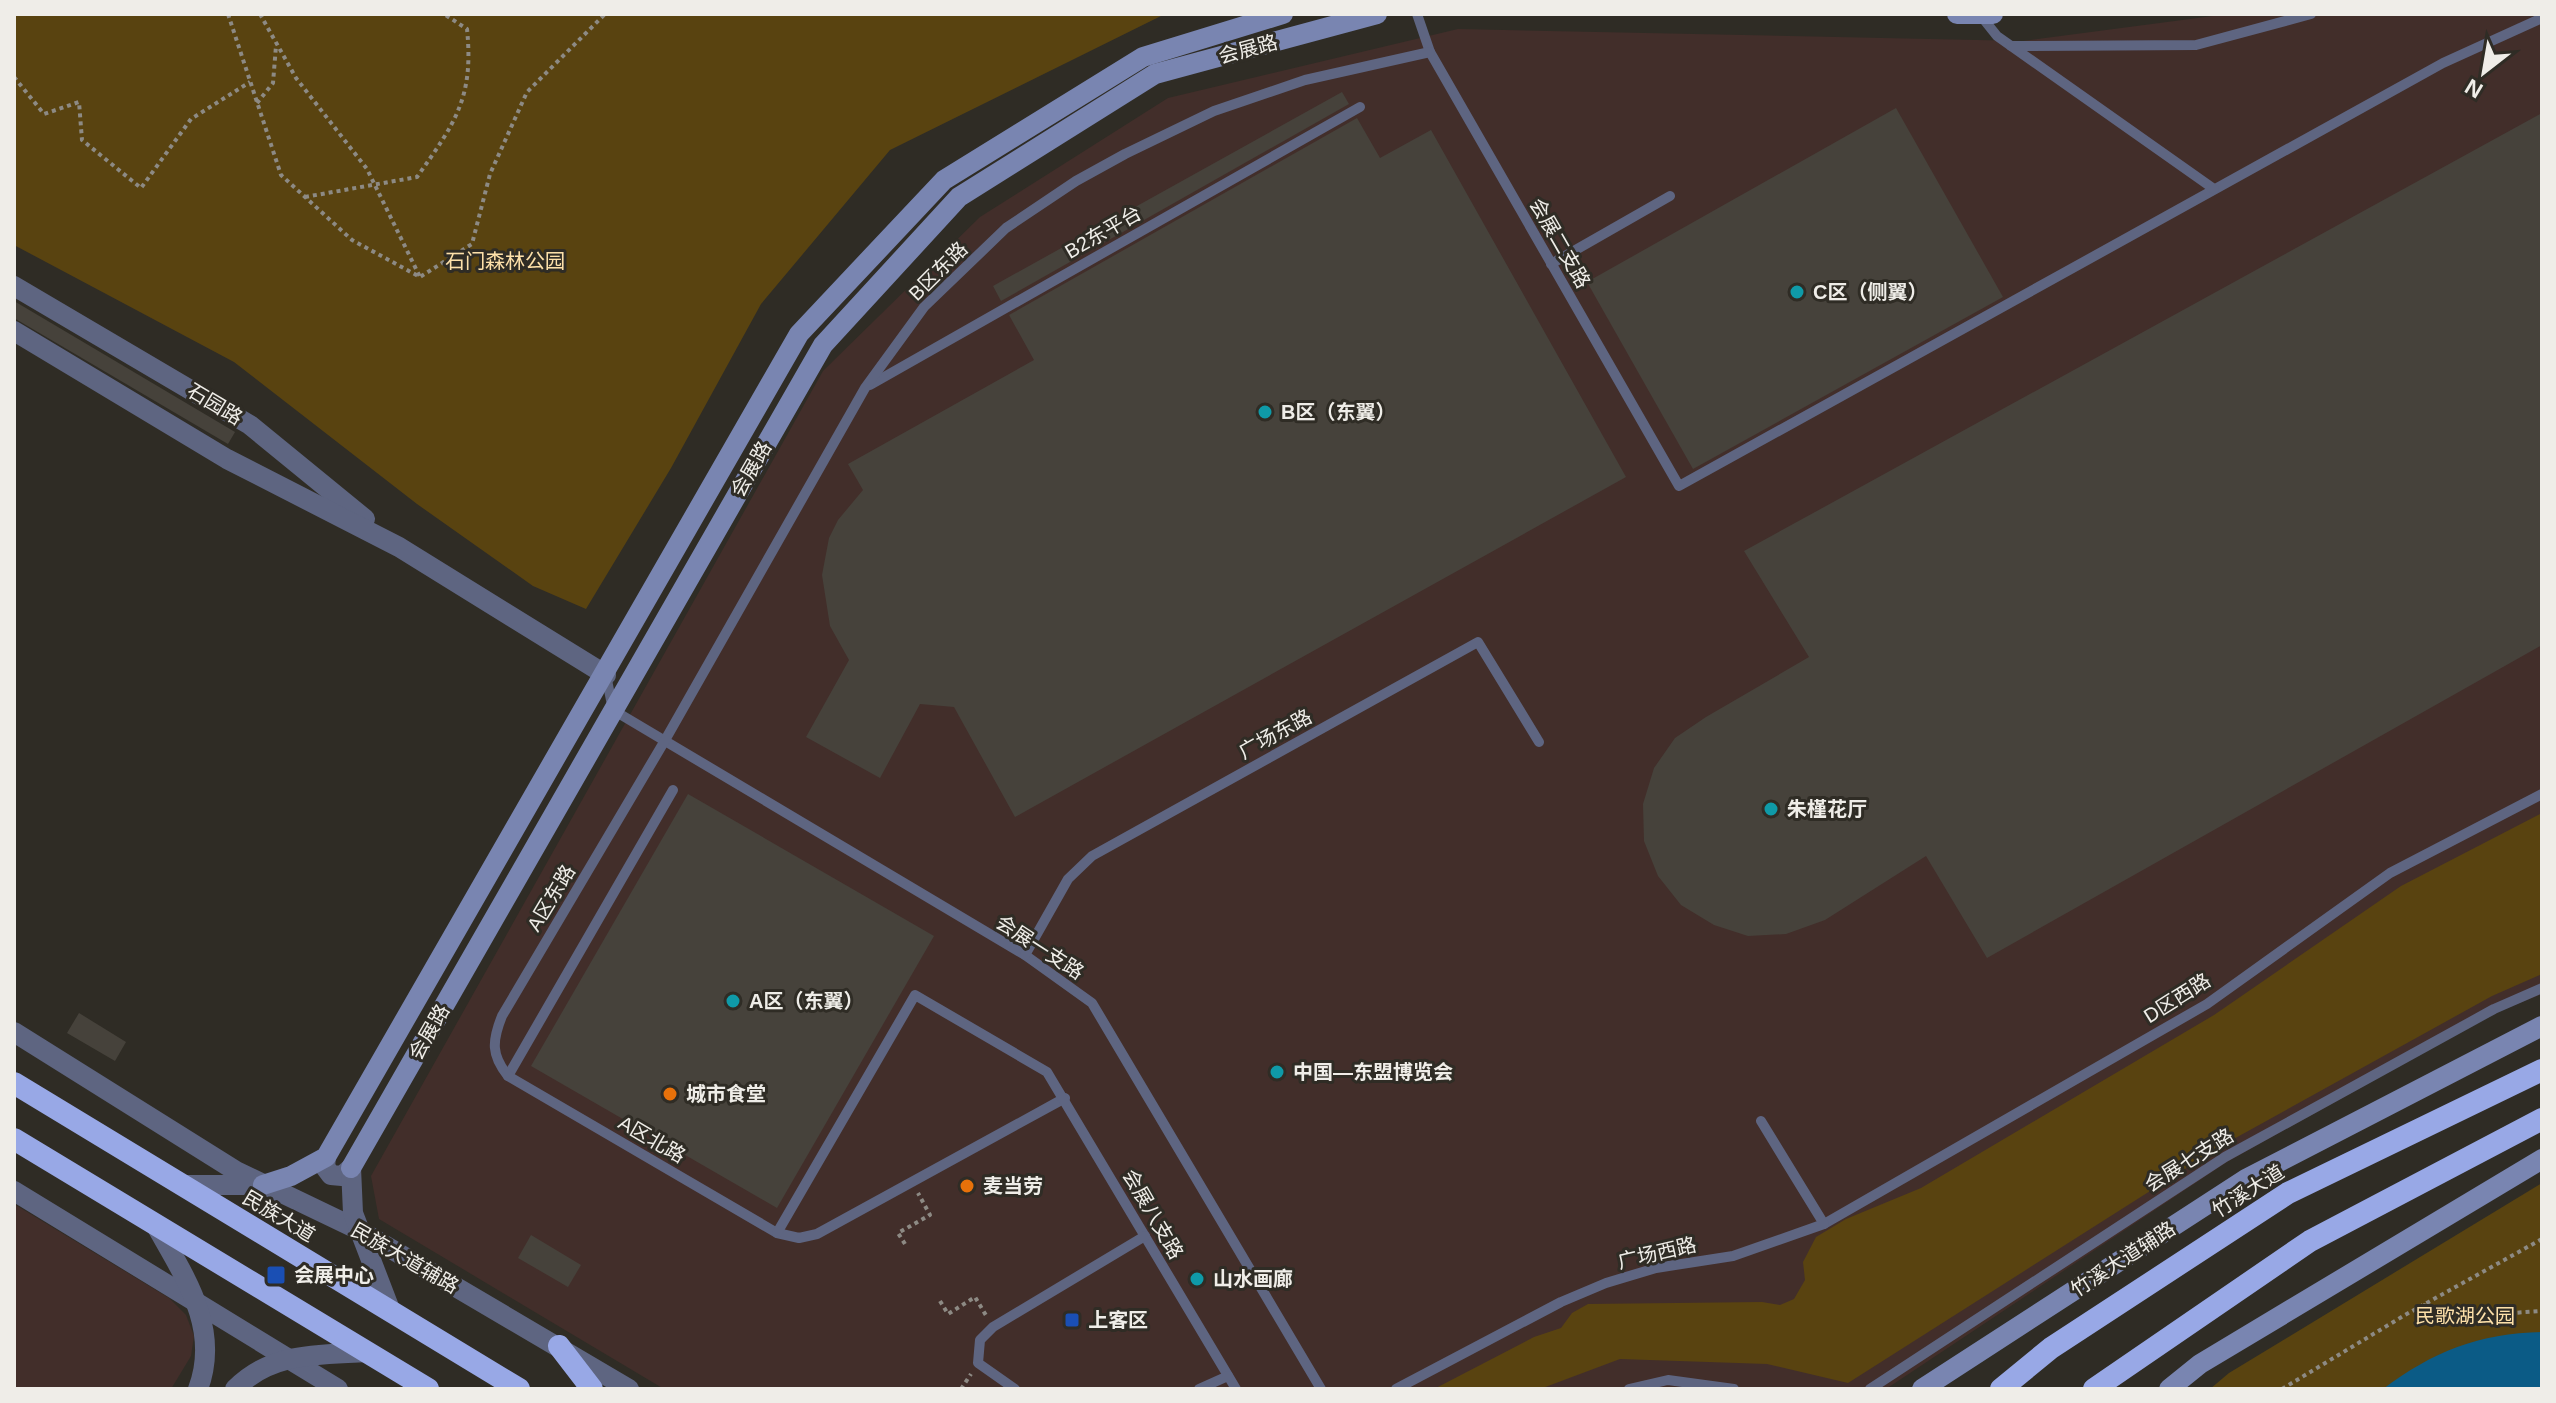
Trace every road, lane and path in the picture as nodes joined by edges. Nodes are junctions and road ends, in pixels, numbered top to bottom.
1 (228, 14) edge
2 (260, 14) edge
3 (444, 14) edge
4 (605, 14) edge
5 (1283, 14) edge
6 (1377, 14) edge
7 (1417, 14) edge
8 (1957, 14) edge
9 (2311, 14) edge
10 (1987, 15) edge
11 (2542, 18) edge
12 (276, 44) junction
13 (2011, 46) junction
14 (1430, 52) junction
15 (14, 77) edge
16 (250, 82) junction
17 (257, 103) junction
18 (1360, 107) dead end
19 (373, 182) junction
20 (2214, 189) junction
21 (1670, 196) dead end
22 (305, 197) junction
23 (1551, 264) junction
24 (420, 277) junction
25 (14, 286) edge
26 (14, 331) edge
27 (865, 388) junction
28 (399, 547) junction
29 (606, 675) junction
30 (613, 710) junction
31 (664, 742) junction
32 (1539, 742) dead end
33 (673, 790) dead end
34 (2542, 794) edge
35 (1025, 955) junction
36 (2542, 988) edge
37 (2542, 1026) edge
38 (14, 1032) edge
39 (2542, 1070) edge
40 (508, 1076) junction
41 (14, 1083) edge
42 (1065, 1098) junction
43 (2542, 1119) edge
44 (1761, 1121) dead end
45 (14, 1139) edge
46 (326, 1157) junction
47 (2542, 1159) edge
48 (351, 1168) junction
49 (911, 1181) junction
50 (181, 1185) junction
51 (263, 1185) junction
52 (14, 1191) edge
53 (155, 1224) junction
54 (1824, 1224) junction
55 (359, 1230) junction
56 (777, 1233) junction
57 (1145, 1236) junction
58 (2542, 1239) edge
59 (905, 1244) dead end
60 (940, 1301) dead end
61 (198, 1302) junction
62 (2423, 1305) junction
63 (2542, 1311) edge
64 (391, 1312) junction
65 (993, 1327) junction
66 (559, 1346) junction
67 (2051, 1348) junction
68 (366, 1352) junction
69 (289, 1357) junction
70 (2134, 1359) junction
71 (1228, 1376) junction
72 (198, 1389) edge
73 (235, 1389) edge
74 (338, 1389) edge
75 (417, 1389) edge
76 (428, 1389) edge
77 (519, 1389) edge
78 (592, 1389) edge
79 (629, 1389) edge
80 (1015, 1389) edge
81 (1199, 1389) edge
82 (1236, 1389) edge
83 (1321, 1389) edge
84 (1396, 1389) edge
85 (1629, 1389) edge
86 (1734, 1389) edge
87 (1870, 1389) edge
88 (1922, 1389) edge
89 (1983, 1389) edge
90 (2001, 1389) edge
91 (2094, 1389) edge
92 (2108, 1389) edge
93 (2169, 1389) edge
94 (2282, 1389) edge

1 - 16 path
2 - 12 path
3 - 19 path
4 - 24 path
5 - 29 main road, 会展路
6 - 30 main road, 会展路
7 - 14 lane, 会展二支路
8 - 10 main road
9 - 13 lane
10 - 13 lane
11 - 20 lane
12 - 17 path
12 - 19 path
13 - 20 lane
14 - 23 lane, 会展二支路
14 - 27 lane, B区东路
15 - 16 path
16 - 17 path
17 - 22 path
18 - 27 lane, B2东平台
19 - 22 path
19 - 24 path
20 - 23 lane, 会展二支路
21 - 23 lane
22 - 24 path
25 - 28 street, 石园路
26 - 28 street, 石园路
27 - 31 lane, B区东路
28 - 29 street, 石园路
29 - 30 lane
29 - 46 main road, 会展路
30 - 31 lane, 会展一支路
30 - 48 main road, 会展路
31 - 35 lane, 会展一支路
31 - 40 lane, A区东路
32 - 35 lane, 广场东路
33 - 40 lane
34 - 54 lane, D区西路
35 - 83 lane, 会展一支路
36 - 87 lane, 会展七支路
37 - 88 main road, 竹溪大道辅路
38 - 51 street, 民族大道辅路
39 - 67 highway, 竹溪大道
40 - 56 lane, A区北路
41 - 50 highway, 民族大道
42 - 49 lane
42 - 56 lane, 会展八支路
42 - 57 lane, 会展八支路
43 - 70 highway
44 - 54 lane
45 - 53 highway
46 - 48 street
46 - 51 main road
47 - 93 main road
48 - 55 street
49 - 56 lane
49 - 59 path
50 - 51 street
50 - 64 highway, 民族大道
51 - 55 street, 民族大道辅路
52 - 61 street
53 - 61 street
53 - 68 highway
54 - 84 lane, 广场西路
55 - 64 street
55 - 66 street, 民族大道辅路
57 - 65 lane
57 - 71 lane, 会展八支路
58 - 62 path
60 - 65 path
61 - 69 street
61 - 72 street
62 - 63 path
62 - 94 path
64 - 77 highway, 民族大道
65 - 80 lane
66 - 78 highway
66 - 79 street, 民族大道辅路
67 - 89 highway
67 - 90 highway, 竹溪大道
68 - 69 street
68 - 75 highway
68 - 76 highway
69 - 73 street
69 - 74 street
70 - 91 highway
70 - 92 highway
71 - 81 lane
71 - 82 lane, 会展八支路
85 - 86 lane

